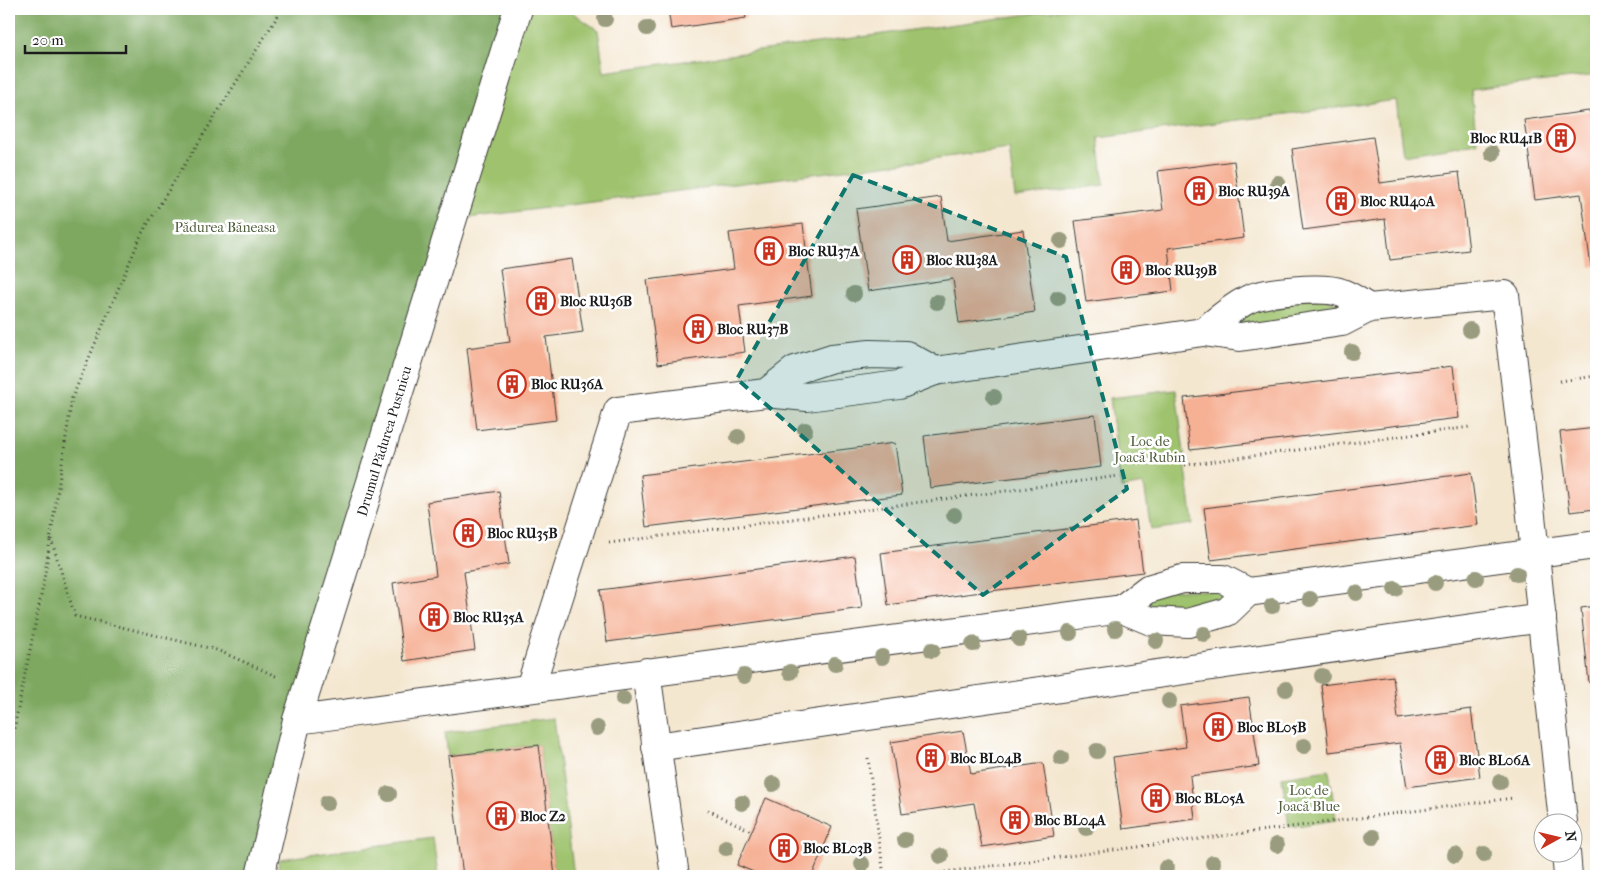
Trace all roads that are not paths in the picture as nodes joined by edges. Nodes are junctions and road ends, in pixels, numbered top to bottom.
1 (518, 9) edge
2 (1369, 308) junction
3 (1203, 332) junction
4 (1596, 545) edge
5 (1534, 554) junction
6 (1248, 592) junction
7 (1122, 609) junction
8 (1542, 618) junction
9 (646, 672) junction
10 (530, 688) junction
11 (297, 720) junction
12 (656, 747) junction
13 (1562, 812) edge
14 (1567, 862) edge
15 (260, 876) edge
16 (675, 876) edge
17 (1568, 876) edge

1 - 11 street, Drumul Pădurea Pustnicu
2 - 3 street
2 - 3 street
2 - 5 street
3 - 10 street
4 - 5 street
5 - 6 street
5 - 8 street
6 - 7 street
6 - 7 street
7 - 9 street
8 - 12 street
8 - 13 street
9 - 10 street
9 - 12 street
10 - 11 street
11 - 15 street, Drumul Pădurea Pustnicu
12 - 16 street
14 - 17 street

